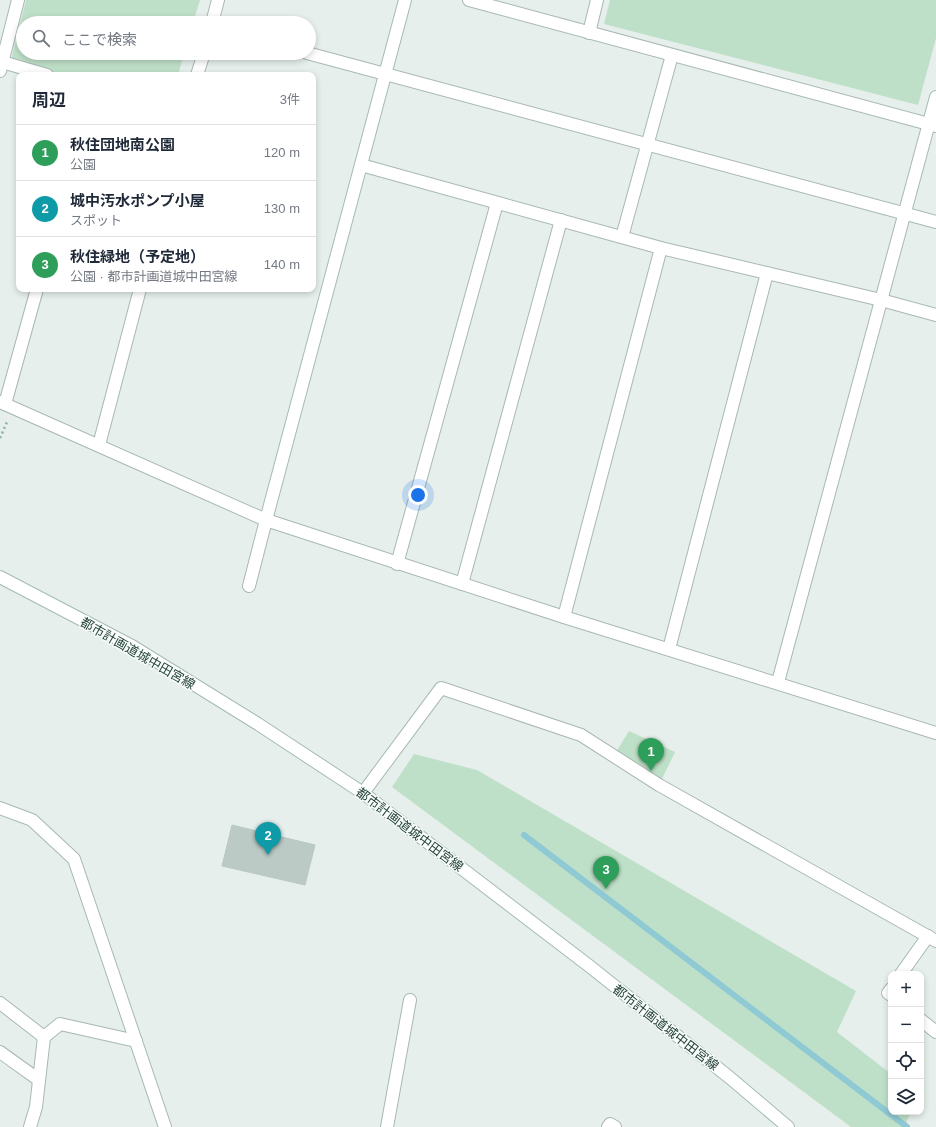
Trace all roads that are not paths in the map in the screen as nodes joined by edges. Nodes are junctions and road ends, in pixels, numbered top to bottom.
1 (18, 0) edge
2 (218, 0) edge
3 (405, 0) edge
4 (469, 0) edge
5 (597, 0) edge
6 (214, 16) edge
7 (589, 33) junction
8 (316, 55) edge
9 (672, 55) junction
10 (202, 60) edge
11 (1, 67) edge
12 (30, 72) edge
13 (198, 72) edge
14 (386, 73) junction
15 (936, 97) edge
16 (932, 125) edge
17 (646, 144) junction
18 (361, 166) junction
19 (498, 203) junction
20 (905, 213) junction
21 (561, 220) junction
22 (936, 222) edge
23 (622, 237) junction
24 (661, 248) junction
25 (767, 273) junction
26 (36, 292) edge
27 (139, 292) edge
28 (881, 300) junction
29 (936, 315) edge
30 (2, 403) edge
31 (99, 445) junction
32 (266, 520) junction
33 (397, 564) junction
34 (0, 577) edge
35 (462, 584) junction
36 (249, 586) dead end
37 (564, 617) junction
38 (669, 649) junction
39 (778, 682) junction
40 (936, 733) edge
41 (363, 793) junction
42 (0, 808) edge
43 (932, 938) edge
44 (904, 971) edge
45 (410, 1000) dead end
46 (0, 1003) edge
47 (924, 1022) edge
48 (936, 1032) edge
49 (44, 1037) junction
50 (136, 1041) junction
51 (0, 1052) edge
52 (39, 1080) junction
53 (30, 1127) edge
54 (165, 1127) edge
55 (387, 1127) edge
56 (608, 1127) edge
57 (615, 1127) edge
58 (788, 1127) edge

1 - 11 street
2 - 6 street
3 - 14 street
4 - 7 street
5 - 7 street
7 - 9 street
8 - 14 street
9 - 16 street
9 - 17 street
10 - 13 street
11 - 12 street
14 - 17 street
14 - 18 street
15 - 16 street
16 - 20 street
17 - 20 street
17 - 23 street
18 - 19 street
18 - 32 street
19 - 21 street
19 - 33 street
20 - 22 street
20 - 28 street
21 - 23 street
21 - 35 street
23 - 24 street
24 - 25 street
24 - 37 street
25 - 28 street
25 - 38 street
26 - 30 street
27 - 31 street
28 - 29 street
28 - 39 street
30 - 31 street
31 - 32 street
32 - 33 street
32 - 36 street
33 - 35 street
34 - 41 street, 都市計画道城中田宮線
35 - 37 street
37 - 38 street
38 - 39 street
39 - 40 street
41 - 43 street
41 - 58 street, 都市計画道城中田宮線
42 - 50 street
43 - 44 street
45 - 55 street
46 - 49 street
47 - 48 street
49 - 50 street
49 - 52 street
50 - 54 street
51 - 52 street
52 - 53 street
56 - 57 street

